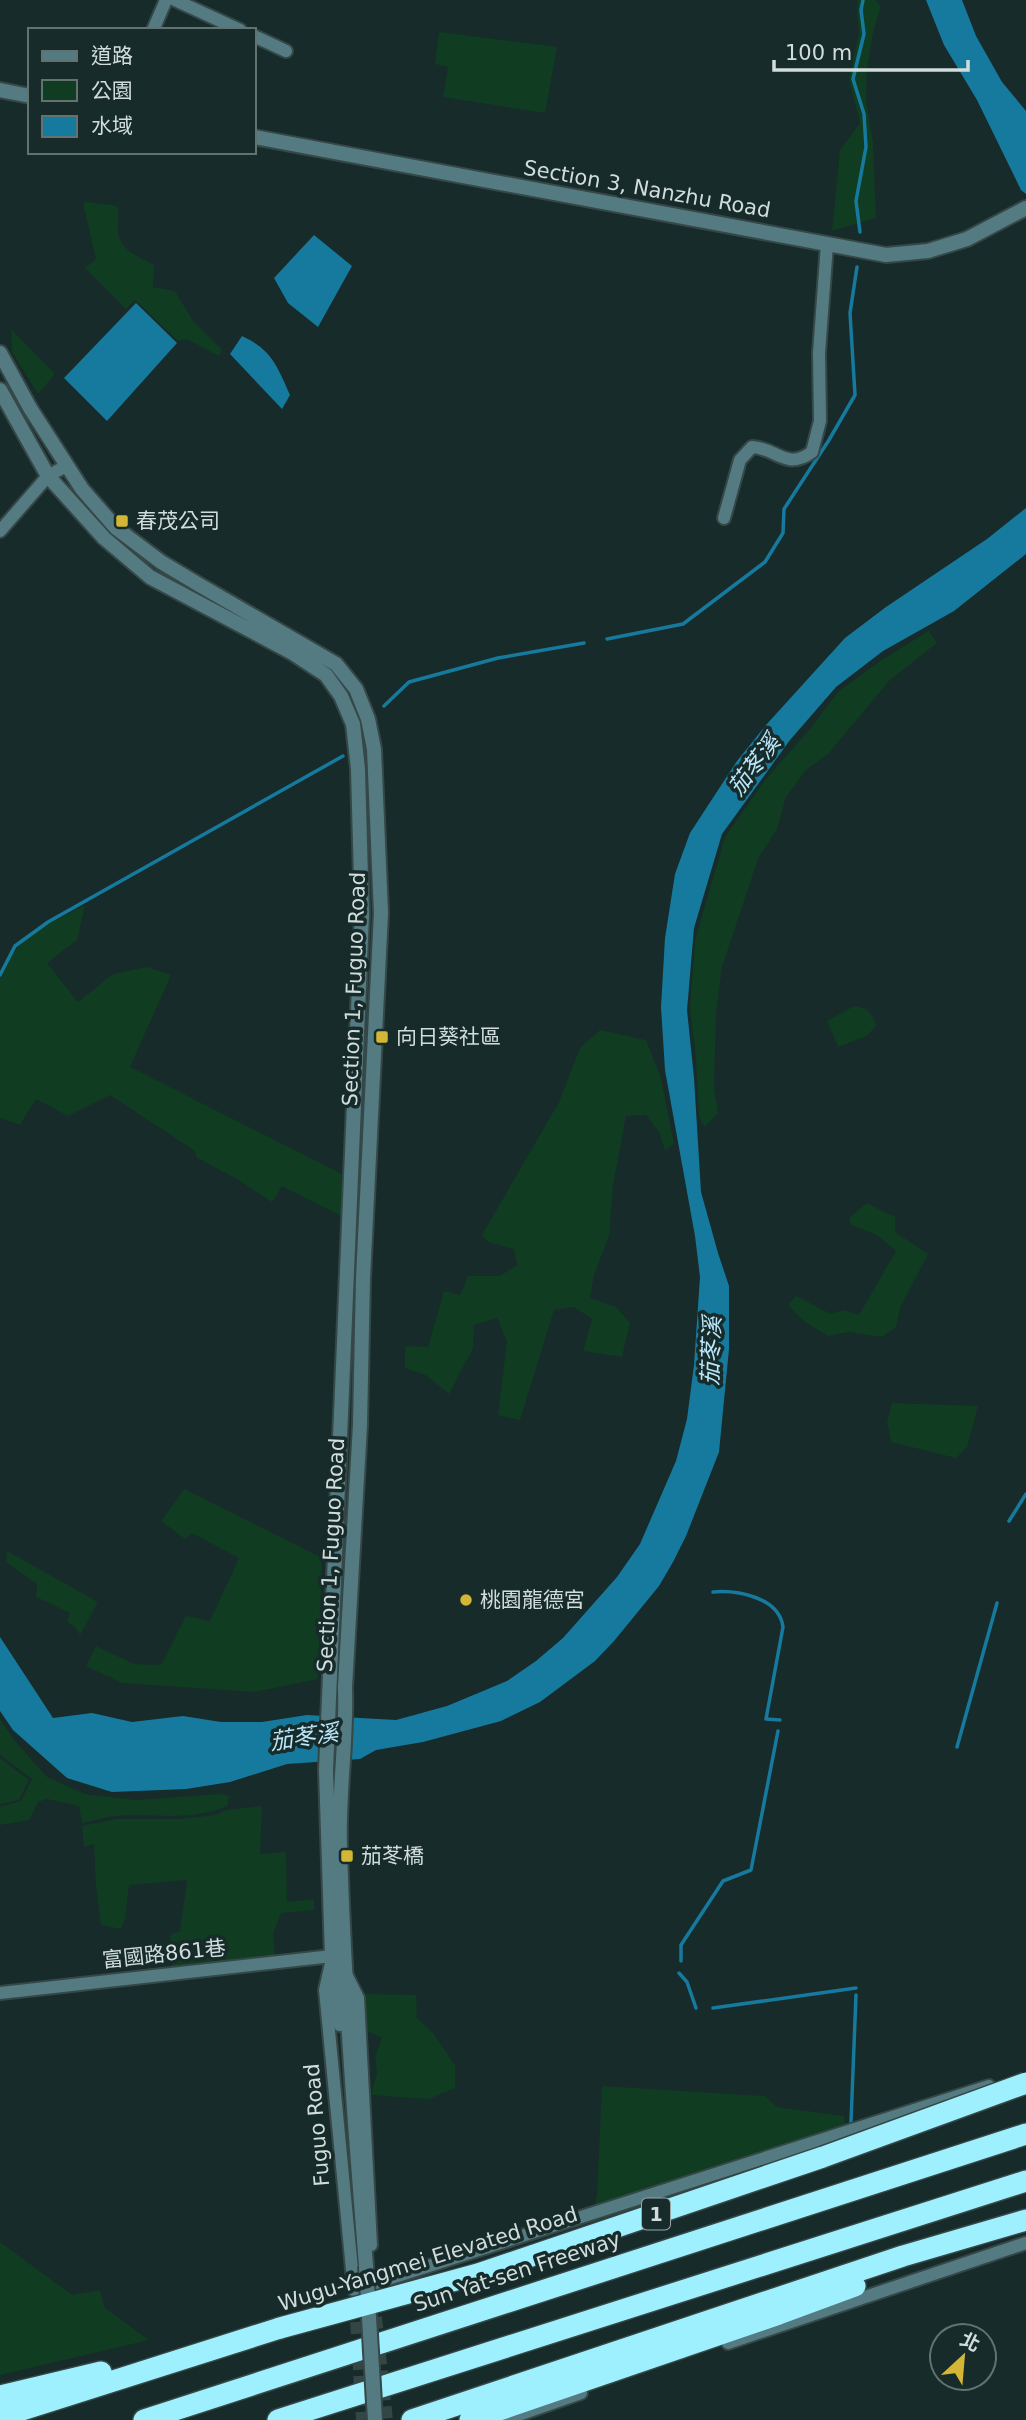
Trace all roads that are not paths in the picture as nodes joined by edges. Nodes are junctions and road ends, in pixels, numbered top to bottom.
1 (166, 0) edge
2 (175, 0) edge
3 (154, 28) edge
4 (236, 28) edge
5 (256, 37) edge
6 (286, 51) dead end
7 (0, 90) edge
8 (28, 96) edge
9 (256, 137) edge
10 (1026, 208) edge
11 (828, 244) junction
12 (0, 353) edge
13 (0, 390) edge
14 (66, 466) junction
15 (48, 476) junction
16 (724, 518) dead end
17 (0, 531) edge
18 (326, 1770) joint
19 (343, 1771) joint
20 (332, 1956) junction
21 (346, 1973) junction
22 (0, 1993) edge
23 (1026, 2074) edge
24 (1026, 2083) edge
25 (1026, 2134) edge
26 (1026, 2181) edge
27 (361, 2203) junction
28 (1026, 2221) edge
29 (1026, 2243) edge
30 (373, 2284) junction
31 (280, 2328) junction
32 (288, 2372) junction
33 (404, 2380) junction
34 (0, 2396) edge
35 (0, 2417) edge
36 (126, 2420) edge
37 (144, 2420) edge
38 (278, 2420) edge
39 (319, 2420) edge
40 (375, 2420) edge
41 (412, 2420) edge
42 (470, 2420) edge
43 (504, 2420) edge

1 - 3 street
2 - 4 street
5 - 6 street
7 - 8 street
9 - 11 street, Section 3, Nanzhu Road
10 - 11 street, Section 3, Nanzhu Road
11 - 16 street
12 - 14 street, Section 1, Fuguo Road
13 - 15 street, Section 1, Fuguo Road
14 - 15 street
14 - 19 street, Section 1, Fuguo Road
15 - 17 street
15 - 18 street, Section 1, Fuguo Road
18 - 20 street, Fuguo Road
19 - 21 street, Fuguo Road
20 - 21 street
20 - 22 street, 富國路861巷
20 - 27 street, Fuguo Road
20 - 30 street, Fuguo Road
21 - 27 street, Fuguo Road
21 - 30 street, Fuguo Road
23 - 30 street
24 - 31 highway, Wugu-Yangmei Elevated Road / 1, bridge
25 - 32 highway, Sun Yat-sen Freeway / 1
26 - 33 highway
27 - 40 street, Fuguo Road, bridge
28 - 41 highway
28 - 42 highway
29 - 43 street
31 - 34 highway
31 - 35 highway, Wugu-Yangmei Elevated Road / 1
32 - 36 highway
32 - 37 highway, Sun Yat-sen Freeway / 1
33 - 38 highway
33 - 39 highway

